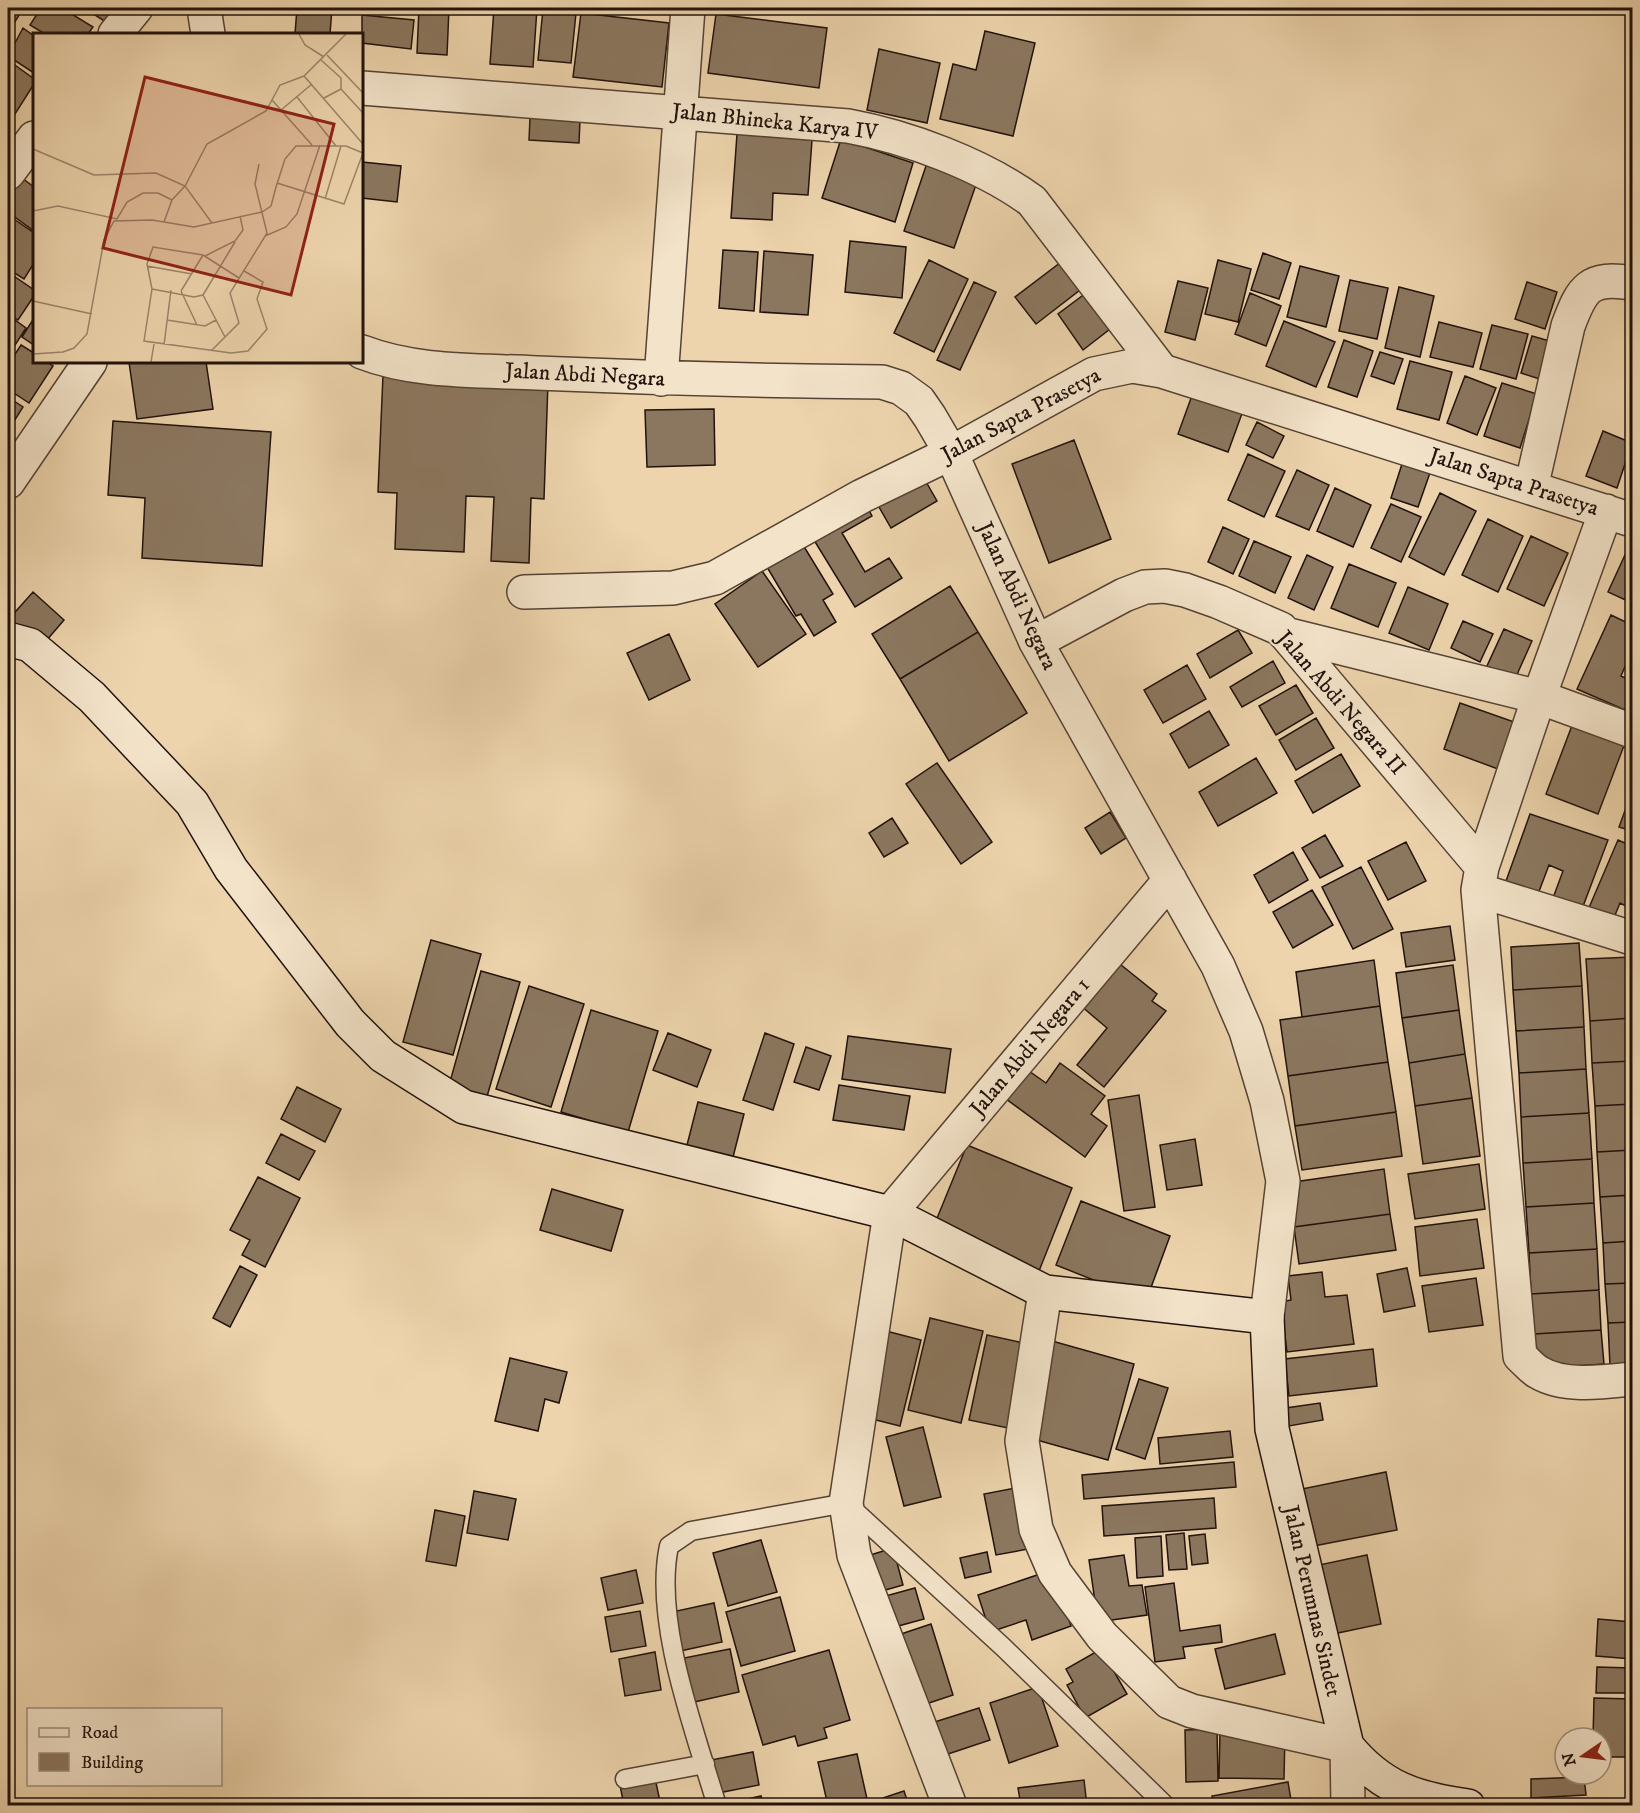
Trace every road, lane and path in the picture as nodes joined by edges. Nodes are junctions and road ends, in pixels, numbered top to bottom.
1 (136, 8) edge
2 (204, 8) edge
3 (688, 8) edge
4 (116, 33) edge
5 (208, 33) edge
6 (363, 88) edge
7 (679, 112) junction
8 (33, 139) edge
9 (8, 173) edge
10 (1632, 283) edge
11 (363, 352) edge
12 (89, 363) edge
13 (1162, 371) junction
14 (661, 379) junction
15 (951, 453) junction
16 (8, 482) edge
17 (1531, 488) junction
18 (1619, 515) edge
19 (524, 592) dead end
20 (1285, 634) junction
21 (8, 639) edge
22 (1036, 642) junction
23 (1539, 697) junction
24 (1632, 731) edge
25 (1480, 878) junction
26 (1170, 880) junction
27 (1632, 938) edge
28 (890, 1213) junction
29 (1045, 1292) junction
30 (1267, 1317) junction
31 (1632, 1379) edge
32 (846, 1503) junction
33 (1347, 1746) junction
34 (705, 1764) junction
35 (625, 1779) dead end
36 (717, 1806) edge
37 (950, 1806) edge
38 (1166, 1806) edge
39 (1348, 1806) edge
40 (1468, 1806) edge

1 - 4 street
2 - 5 street
3 - 7 street
6 - 7 street, Jalan Bhineka Karya IV
7 - 13 street, Jalan Bhineka Karya IV
7 - 14 street
8 - 9 street
10 - 17 street
11 - 14 street, Jalan Abdi Negara
12 - 16 street
13 - 15 street, Jalan Sapta Prasetya
13 - 17 street, Jalan Sapta Prasetya
14 - 15 street, Jalan Abdi Negara
15 - 19 street, Jalan Sapta Prasetya
15 - 22 street, Jalan Abdi Negara
17 - 18 street, Jalan Sapta Prasetya
18 - 23 street
20 - 22 street, Jalan Abdi Negara II
20 - 23 street
20 - 25 street, Jalan Abdi Negara II
21 - 28 street
22 - 26 street, Jalan Abdi Negara
23 - 24 street
23 - 25 street
25 - 27 street
25 - 31 street
26 - 28 street, Jalan Abdi Negara 1
26 - 30 street, Jalan Abdi Negara
28 - 29 street
28 - 32 street
29 - 30 street
29 - 33 street
30 - 33 street, Jalan Perumnas Sindet
32 - 34 lane
32 - 37 street
32 - 38 lane
33 - 39 street
33 - 40 street, Jalan Perumnas Sindet
34 - 35 lane
34 - 36 lane

